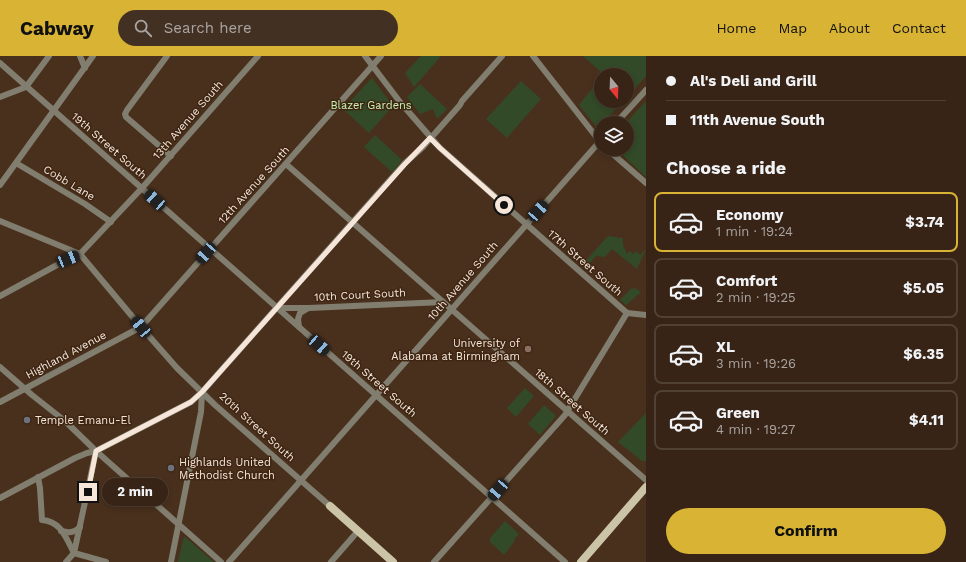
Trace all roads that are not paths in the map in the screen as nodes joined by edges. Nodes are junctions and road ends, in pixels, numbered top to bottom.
1 (49, 56) edge
2 (80, 56) edge
3 (93, 56) edge
4 (166, 56) edge
5 (258, 56) edge
6 (365, 56) edge
7 (381, 56) edge
8 (502, 56) edge
9 (533, 56) edge
10 (0, 63) edge
11 (372, 66) junction
12 (85, 68) junction
13 (26, 87) junction
14 (646, 90) edge
15 (0, 97) edge
16 (54, 111) junction
17 (622, 116) edge
18 (594, 134) edge
19 (430, 138) junction
20 (594, 149) edge
21 (171, 156) junction
22 (615, 156) edge
23 (16, 163) junction
24 (286, 164) junction
25 (646, 183) edge
26 (0, 185) edge
27 (142, 188) junction
28 (0, 221) edge
29 (111, 222) junction
30 (353, 222) junction
31 (526, 224) junction
32 (210, 249) junction
33 (80, 254) junction
34 (0, 296) edge
35 (443, 302) junction
36 (277, 308) junction
37 (309, 308) junction
38 (452, 309) junction
39 (627, 313) junction
40 (646, 315) edge
41 (141, 327) junction
42 (299, 327) junction
43 (0, 367) edge
44 (24, 389) junction
45 (202, 392) junction
46 (376, 395) junction
47 (0, 402) edge
48 (567, 411) junction
49 (96, 451) junction
50 (38, 478) junction
51 (300, 480) junction
52 (646, 480) edge
53 (646, 487) edge
54 (492, 497) junction
55 (0, 498) edge
56 (330, 506) joint
57 (179, 524) junction
58 (80, 527) junction
59 (61, 531) junction
60 (358, 531) junction
61 (74, 553) junction
62 (66, 562) edge
63 (106, 562) edge
64 (170, 562) edge
65 (221, 562) edge
66 (229, 562) edge
67 (331, 562) edge
68 (393, 562) edge
69 (434, 562) edge
70 (565, 562) edge
71 (581, 562) edge

1 - 13 street
2 - 12 street
3 - 12 street
4 - 21 street
5 - 21 street, 13th Avenue South
6 - 11 street, 17th Street South
7 - 11 street, 12th Avenue South
8 - 19 street
9 - 18 street
10 - 13 street, 19th Street South
11 - 19 street, 17th Street South
11 - 24 street, 12th Avenue South
12 - 16 street
13 - 15 street
13 - 16 street, 19th Street South
14 - 17 street
16 - 23 street
16 - 27 street, 19th Street South
19 - 30 street
19 - 31 street, 17th Street South
20 - 31 street, 10th Avenue South
21 - 27 street, 13th Avenue South
22 - 25 street
23 - 26 street
23 - 29 street, Cobb Lane
24 - 30 street, 18th Street South
24 - 32 street, 12th Avenue South
27 - 29 street, 13th Avenue South
27 - 32 street, 19th Street South
28 - 33 street, 20th Street South
29 - 33 street, 13th Avenue South
30 - 35 street, 18th Street South
30 - 36 street
31 - 38 street, 10th Avenue South
31 - 39 street, 17th Street South
32 - 36 street, 19th Street South
32 - 41 street, 12th Avenue South
33 - 34 street, 13th Avenue South
33 - 41 street, 20th Street South
35 - 37 street, 10th Court South
35 - 38 street, 18th Street South
36 - 37 street, 10th Court South
36 - 42 street, 19th Street South
36 - 45 street
37 - 42 street
38 - 46 street, 10th Avenue South
38 - 48 street, 18th Street South
39 - 40 street
39 - 48 street
41 - 44 street, Highland Avenue
41 - 45 street, 20th Street South
42 - 46 street, 19th Street South
43 - 44 street
44 - 47 street, Highland Avenue
44 - 49 street
45 - 49 street
45 - 51 street, 20th Street South
45 - 57 street
46 - 51 street, 10th Avenue South
46 - 54 street, 19th Street South
48 - 52 street, 18th Street South
48 - 54 street
49 - 50 street
49 - 57 street
49 - 58 street
50 - 55 street
50 - 59 street
51 - 56 street, 20th Street South
51 - 66 street, 10th Avenue South
53 - 71 main road
54 - 69 street
54 - 70 street, 19th Street South
56 - 60 main road, 20th Street South
57 - 64 street
57 - 65 street
58 - 59 street
58 - 61 street
59 - 61 street
60 - 67 street
60 - 68 main road, 20th Street South
61 - 62 street
61 - 63 street

